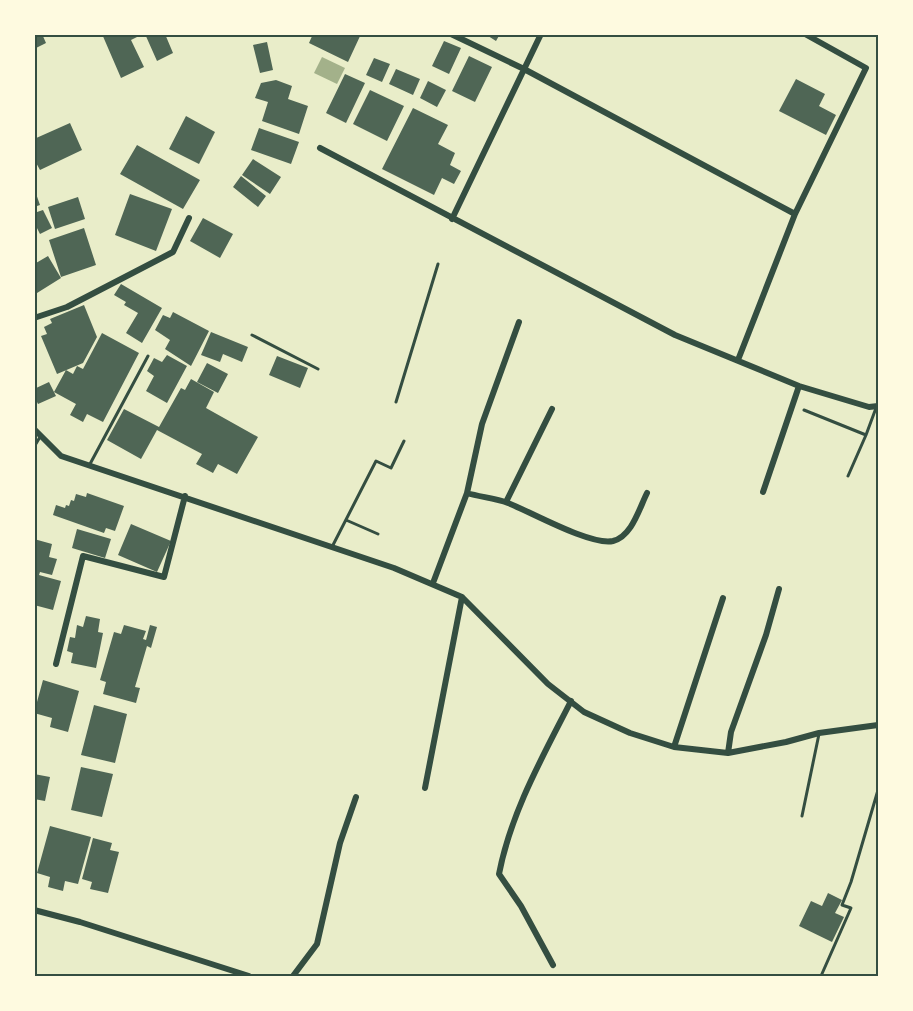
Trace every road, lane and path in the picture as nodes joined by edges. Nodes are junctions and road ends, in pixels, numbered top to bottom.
1 (451, 34) edge
2 (542, 34) edge
3 (805, 34) edge
4 (524, 69) junction
5 (320, 148) dead end
6 (795, 214) junction
7 (189, 218) dead end
8 (453, 219) junction
9 (438, 264) dead end
10 (34, 318) edge
11 (519, 322) dead end
12 (252, 335) dead end
13 (148, 356) dead end
14 (738, 360) junction
15 (318, 369) dead end
16 (799, 386) junction
17 (396, 402) dead end
18 (878, 406) edge
19 (552, 409) dead end
20 (804, 410) dead end
21 (34, 429) edge
22 (41, 435) junction
23 (866, 435) junction
24 (404, 441) dead end
25 (34, 447) edge
26 (89, 465) junction
27 (848, 476) dead end
28 (763, 492) dead end
29 (467, 493) junction
30 (647, 493) dead end
31 (185, 496) junction
32 (506, 502) junction
33 (346, 520) junction
34 (378, 534) dead end
35 (332, 547) junction
36 (433, 583) junction
37 (779, 589) dead end
38 (462, 597) junction
39 (723, 598) dead end
40 (56, 664) dead end
41 (571, 701) junction
42 (879, 724) edge
43 (819, 733) junction
44 (674, 747) junction
45 (728, 753) junction
46 (425, 788) dead end
47 (879, 790) edge
48 (356, 797) dead end
49 (802, 816) dead end
50 (34, 910) edge
51 (553, 964) dead end
52 (249, 976) edge
53 (293, 976) edge
54 (821, 976) edge

1 - 4 street
2 - 4 street
3 - 6 street
4 - 6 street
4 - 8 street
5 - 8 street
6 - 14 street
7 - 10 street
8 - 14 street
9 - 17 lane
11 - 29 street
12 - 15 lane
13 - 26 lane
14 - 16 street
16 - 18 street
16 - 28 street
18 - 23 lane
19 - 32 street
20 - 23 lane
21 - 22 street
22 - 25 lane
22 - 26 street
23 - 27 lane
24 - 33 lane
26 - 31 street
29 - 32 street
29 - 36 street
30 - 32 street
31 - 35 street
31 - 40 street
33 - 34 lane
33 - 35 lane
35 - 36 street
36 - 38 street
37 - 45 street
38 - 41 street
38 - 46 street
39 - 44 street
41 - 44 street
41 - 51 street
42 - 43 street
43 - 45 street
43 - 49 lane
44 - 45 street
47 - 54 path
48 - 53 street
50 - 52 street

